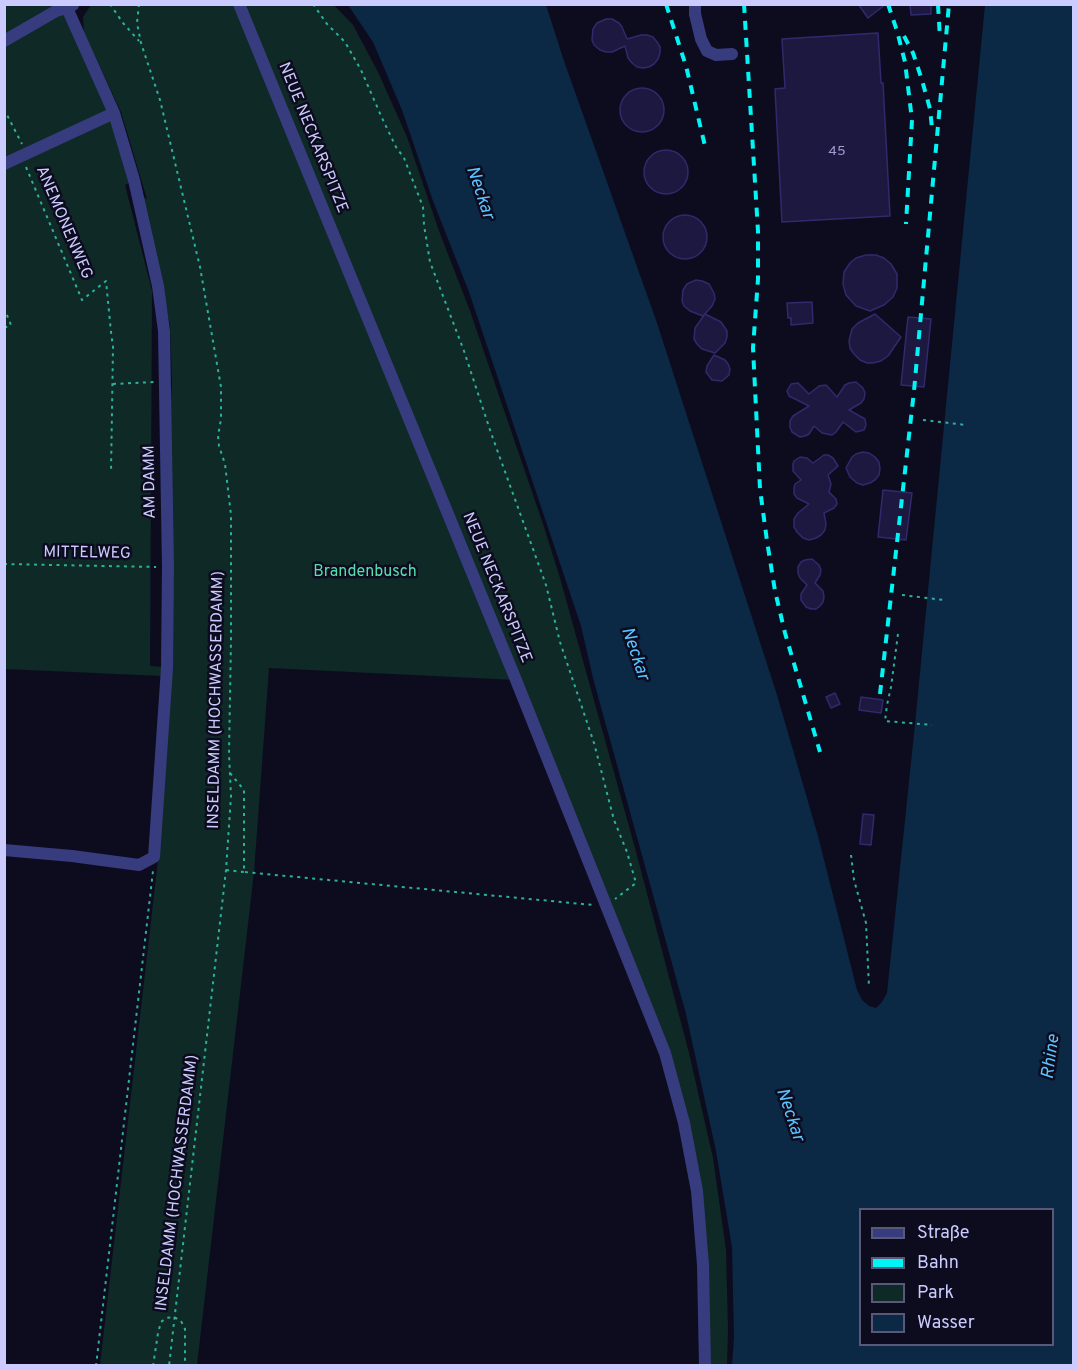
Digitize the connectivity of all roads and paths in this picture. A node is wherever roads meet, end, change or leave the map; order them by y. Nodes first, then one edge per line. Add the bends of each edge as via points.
1 (110, 4) edge
2 (139, 4) edge
3 (239, 4) edge
4 (313, 4) edge
5 (695, 4) edge
6 (63, 7) edge
7 (4, 40) edge
8 (141, 43) junction
9 (732, 54) dead end
10 (4, 109) edge
11 (114, 112) junction
12 (24, 155) junction
13 (4, 164) edge
14 (4, 308) edge
15 (4, 328) edge
16 (166, 381) junction
17 (113, 384) junction
18 (923, 420) dead end
19 (966, 425) dead end
20 (111, 473) dead end
21 (4, 564) edge
22 (168, 567) junction
23 (902, 595) dead end
24 (944, 600) dead end
25 (898, 634) dead end
26 (932, 726) dead end
27 (230, 773) junction
28 (4, 850) edge
29 (851, 855) dead end
30 (154, 857) junction
31 (226, 870) junction
32 (244, 872) junction
33 (606, 906) junction
34 (869, 987) dead end
35 (174, 1317) junction
36 (96, 1365) edge
37 (153, 1365) edge
38 (169, 1365) edge
39 (185, 1365) edge
40 (705, 1365) edge

1 - 8 path
2 - 8 path
3 - 33 street, NEUE NECKARSPITZE
4 - 33 path via 345,42 404,158 423,207 430,262 546,585 560,642 636,883
5 - 9 street via 707,51
6 - 7 street
6 - 11 street, AM DAMM
8 - 27 path, INSELDAMM (HOCHWASSERDAMM) via 160,100 200,267 221,387 218,436 231,515
10 - 12 path, ANEMONENWEG
11 - 12 street
11 - 16 street, AM DAMM via 158,286
12 - 13 street
12 - 17 path, ANEMONENWEG via 82,300 106,281
14 - 15 path via 11,324
16 - 17 path
16 - 22 street, AM DAMM
17 - 20 path
18 - 19 path
21 - 22 path, MITTELWEG
22 - 30 street, AM DAMM via 167,668
23 - 24 path
25 - 26 path via 885,721
27 - 31 path, INSELDAMM (HOCHWASSERDAMM)
27 - 32 path via 244,790
28 - 30 street via 139,865
29 - 34 path via 866,923
30 - 36 path
31 - 32 path
31 - 35 path, INSELDAMM (HOCHWASSERDAMM)
32 - 33 path
33 - 40 street, NEUE NECKARSPITZE via 665,1053 684,1123 698,1191
35 - 37 path via 161,1322
35 - 38 path, INSELDAMM (HOCHWASSERDAMM)
35 - 39 path via 185,1329

